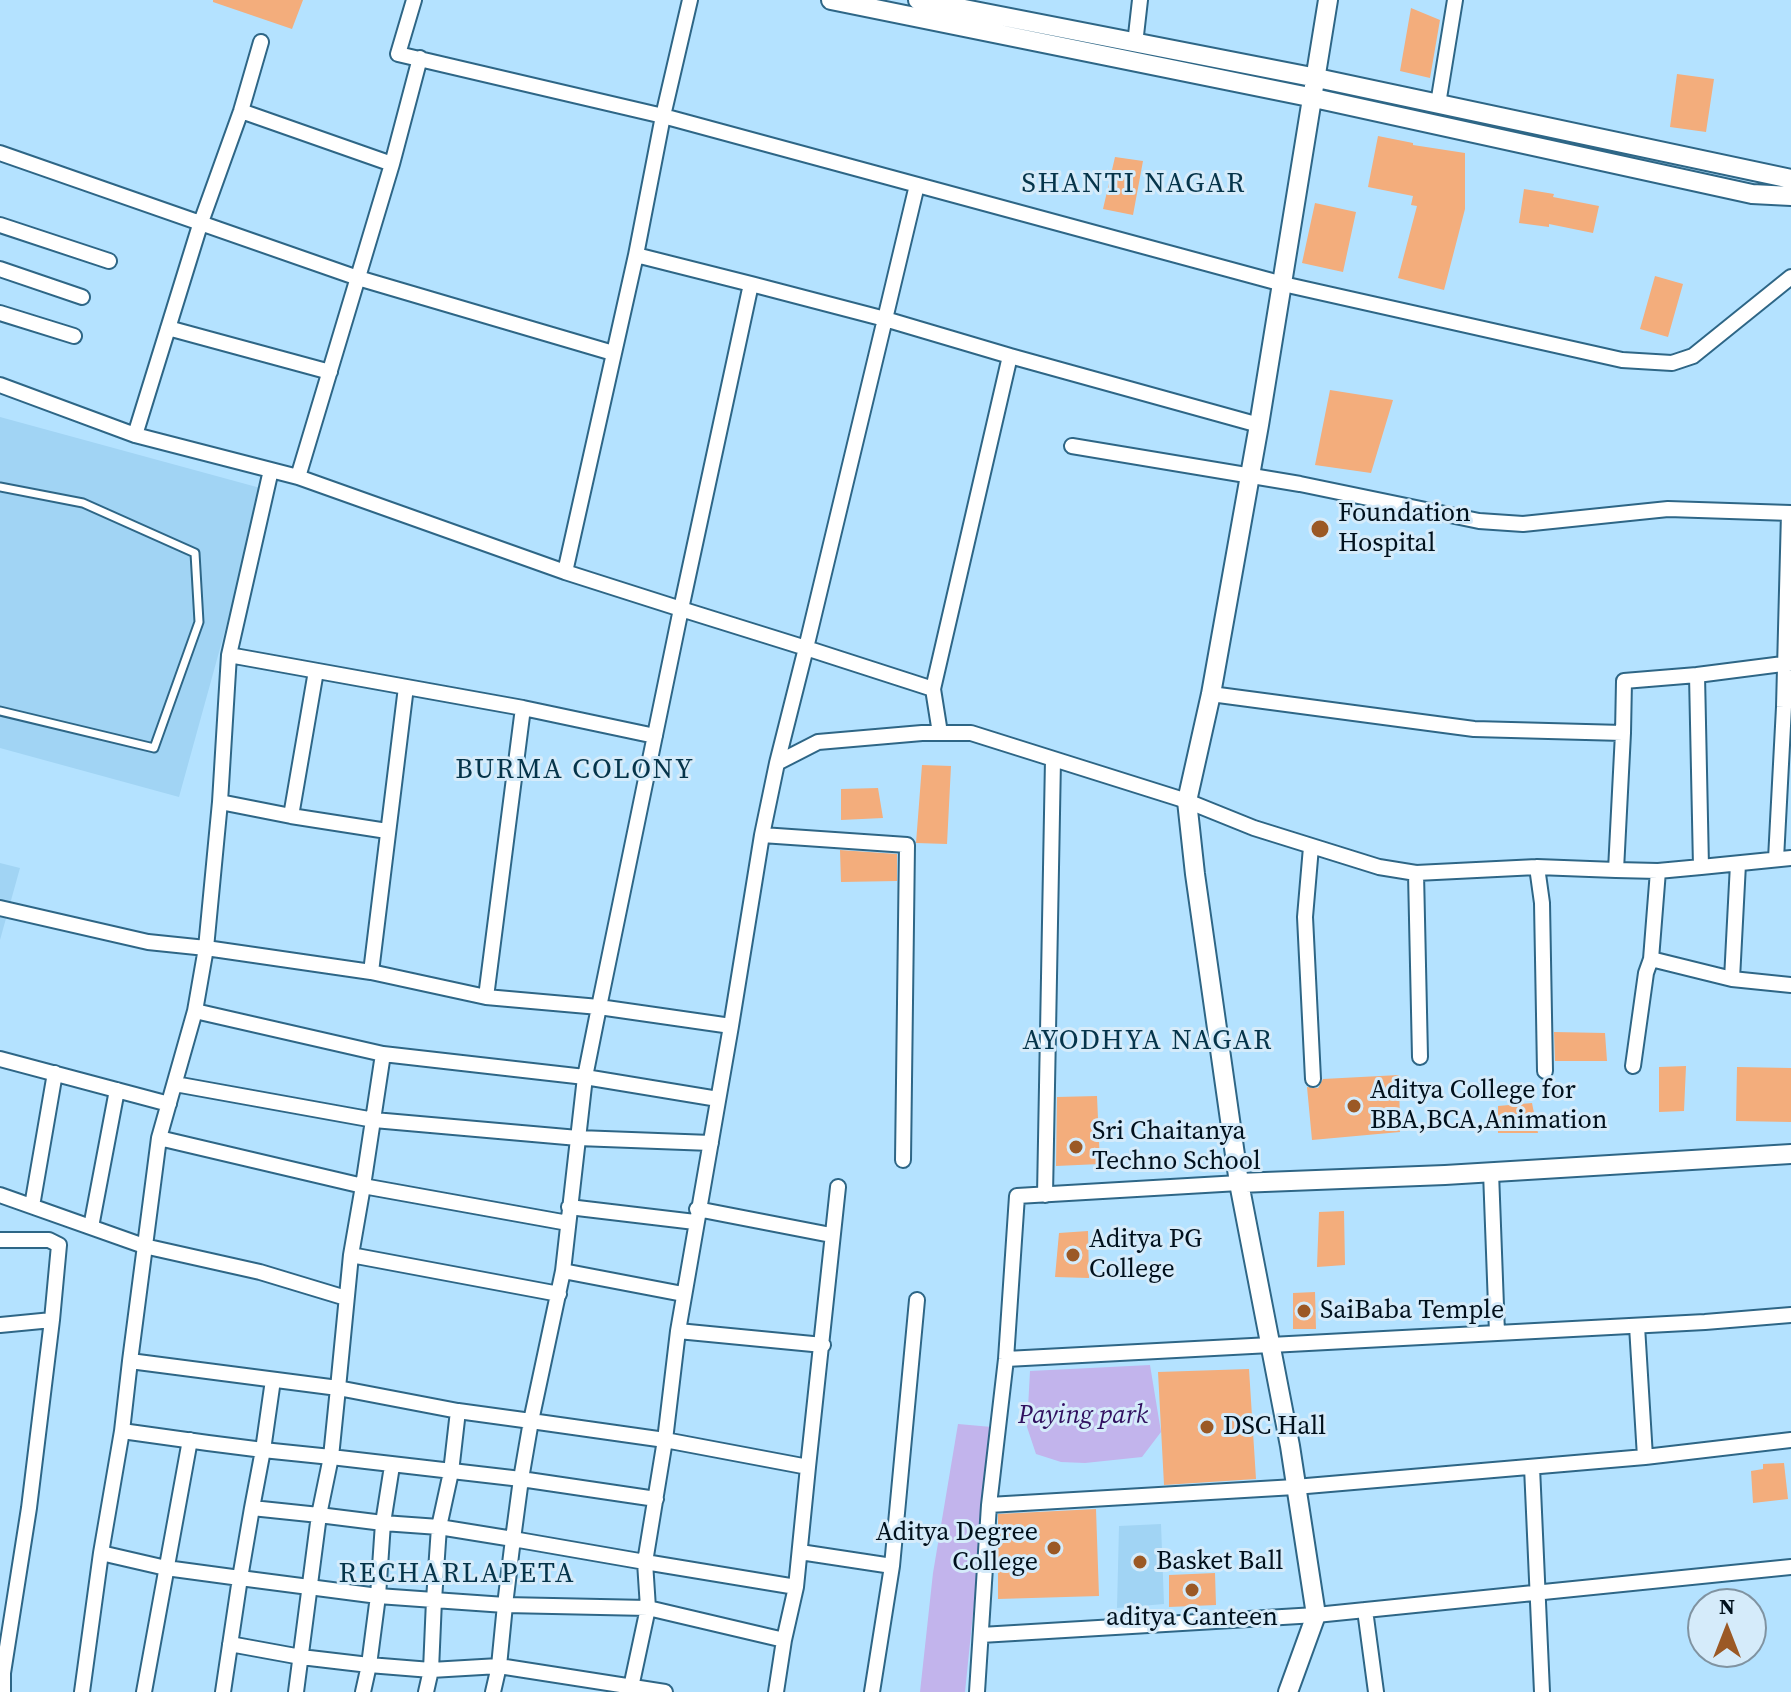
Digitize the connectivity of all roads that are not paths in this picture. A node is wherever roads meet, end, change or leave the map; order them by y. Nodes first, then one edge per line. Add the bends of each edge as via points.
1 (414, 0) edge
2 (690, 0) edge
3 (831, 0) edge
4 (918, 0) edge
5 (1140, 0) edge
6 (1328, 0) edge
7 (1455, 0) edge
8 (938, 2) edge
9 (261, 42) dead end
10 (1135, 44) junction
11 (420, 58) junction
12 (1317, 78) junction
13 (1314, 98) junction
14 (1438, 104) junction
15 (241, 111) junction
16 (663, 116) junction
17 (0, 153) edge
18 (392, 164) junction
19 (1791, 179) edge
20 (917, 185) junction
21 (1791, 196) edge
22 (0, 225) edge
23 (200, 225) junction
24 (636, 255) junction
25 (109, 261) dead end
26 (0, 269) edge
27 (1791, 277) edge
28 (358, 278) junction
29 (751, 284) junction
30 (1283, 284) junction
31 (82, 297) dead end
32 (0, 313) edge
33 (885, 319) junction
34 (168, 328) junction
35 (74, 336) dead end
36 (613, 353) junction
37 (1010, 356) junction
38 (330, 372) junction
39 (0, 385) edge
40 (1259, 425) junction
41 (135, 435) junction
42 (1072, 446) dead end
43 (271, 470) junction
44 (1250, 475) junction
45 (298, 477) junction
46 (0, 487) edge
47 (1790, 513) edge
48 (565, 572) junction
49 (681, 609) junction
50 (806, 648) junction
51 (229, 655) junction
52 (1788, 663) edge
53 (316, 671) junction
54 (1697, 675) junction
55 (406, 687) junction
56 (933, 689) junction
57 (1211, 694) junction
58 (1788, 707) edge
59 (523, 708) junction
60 (0, 711) edge
61 (940, 733) junction
62 (1623, 733) junction
63 (655, 736) junction
64 (1053, 759) junction
65 (777, 763) junction
66 (1187, 801) junction
67 (220, 802) junction
68 (291, 816) junction
69 (387, 831) junction
70 (762, 835) junction
71 (1311, 847) junction
72 (1784, 859) edge
73 (1738, 864) junction
74 (1537, 867) junction
75 (1701, 867) junction
76 (1616, 870) junction
77 (1658, 871) junction
78 (1416, 873) junction
79 (0, 908) edge
80 (206, 948) junction
81 (1651, 959) junction
82 (371, 972) junction
83 (1732, 979) junction
84 (1791, 985) edge
85 (486, 997) junction
86 (599, 1007) junction
87 (195, 1011) junction
88 (731, 1026) junction
89 (383, 1054) junction
90 (1420, 1057) dead end
91 (0, 1059) edge
92 (1633, 1066) dead end
93 (1545, 1071) dead end
94 (55, 1073) junction
95 (585, 1077) junction
96 (1313, 1079) dead end
97 (175, 1084) junction
98 (117, 1090) junction
99 (718, 1099) junction
100 (169, 1104) junction
101 (374, 1120) junction
102 (159, 1138) junction
103 (578, 1138) junction
104 (711, 1143) junction
105 (1791, 1154) edge
106 (903, 1160) dead end
107 (1491, 1172) junction
108 (1239, 1183) junction
109 (363, 1186) junction
110 (838, 1187) dead end
111 (0, 1195) edge
112 (1045, 1195) junction
113 (32, 1206) junction
114 (569, 1207) junction
115 (696, 1216) junction
116 (568, 1223) junction
117 (91, 1227) junction
118 (831, 1235) junction
119 (0, 1240) edge
120 (144, 1246) junction
121 (351, 1255) junction
122 (563, 1271) junction
123 (559, 1294) junction
124 (683, 1294) junction
125 (346, 1298) junction
126 (917, 1300) dead end
127 (1791, 1315) edge
128 (52, 1320) junction
129 (0, 1325) edge
130 (1637, 1326) junction
131 (678, 1331) junction
132 (1497, 1333) junction
133 (823, 1345) junction
134 (1269, 1346) junction
135 (1006, 1359) junction
136 (130, 1361) junction
137 (273, 1380) junction
138 (338, 1388) junction
139 (458, 1411) junction
140 (531, 1421) junction
141 (122, 1431) junction
142 (190, 1440) junction
143 (665, 1440) junction
144 (1791, 1440) edge
145 (263, 1450) junction
146 (331, 1457) junction
147 (1645, 1457) junction
148 (392, 1466) junction
149 (808, 1467) junction
150 (1532, 1467) junction
151 (451, 1472) junction
152 (521, 1479) junction
153 (1295, 1487) junction
154 (656, 1499) junction
155 (989, 1505) junction
156 (252, 1508) junction
157 (319, 1515) junction
158 (383, 1523) junction
159 (439, 1527) junction
160 (513, 1539) junction
161 (800, 1552) junction
162 (101, 1553) junction
163 (645, 1562) junction
164 (892, 1566) junction
165 (1791, 1567) edge
166 (166, 1568) junction
167 (240, 1578) junction
168 (796, 1587) junction
169 (311, 1588) junction
170 (1539, 1594) junction
171 (378, 1596) junction
172 (434, 1600) junction
173 (505, 1605) junction
174 (648, 1608) junction
175 (1365, 1610) junction
176 (1316, 1615) junction
177 (981, 1635) junction
178 (784, 1640) junction
179 (230, 1644) junction
180 (301, 1657) junction
181 (369, 1665) junction
182 (499, 1666) junction
183 (431, 1670) junction
184 (630, 1689) edge
185 (3, 1692) edge
186 (82, 1692) edge
187 (144, 1692) edge
188 (223, 1692) edge
189 (296, 1692) edge
190 (363, 1692) edge
191 (426, 1692) edge
192 (493, 1692) edge
193 (665, 1692) edge
194 (776, 1692) edge
195 (872, 1692) edge
196 (977, 1692) edge
197 (1288, 1692) edge
198 (1376, 1692) edge
199 (1542, 1692) edge

1 - 11 street via 398,54
2 - 16 street
3 - 13 street
4 - 8 street
5 - 10 street
6 - 12 street
7 - 14 street
8 - 10 street
9 - 15 street
10 - 12 street
11 - 16 street
11 - 18 street
12 - 13 street
12 - 14 street
13 - 21 street via 1752,194
13 - 30 street
14 - 19 street
15 - 18 street
15 - 23 street
16 - 20 street
16 - 24 street
17 - 23 street
18 - 28 street
20 - 30 street
20 - 33 street
22 - 25 street
23 - 28 street
23 - 34 street
24 - 29 street
24 - 36 street
26 - 31 street
27 - 30 street via 1693,356 1648,364
28 - 36 street
28 - 38 street
29 - 33 street
29 - 49 street
30 - 40 street
32 - 35 street
33 - 37 street
33 - 50 street
34 - 38 street
34 - 41 street
36 - 48 street
37 - 40 street
37 - 56 street
38 - 45 street
39 - 41 street
40 - 44 street
41 - 43 street
42 - 44 street
43 - 45 street
43 - 51 street
44 - 47 street via 1479,521 1523,524 1668,509
44 - 57 street
45 - 48 street
46 - 60 lane via 83,503 195,553 199,622 154,748
47 - 52 street
48 - 49 street
49 - 50 street
49 - 63 street
50 - 56 street
50 - 65 street
51 - 53 street
51 - 67 street
52 - 54 street
52 - 58 street
53 - 55 street
53 - 68 street
54 - 62 street via 1624,681
54 - 75 street
55 - 59 street
55 - 69 street
56 - 61 street
57 - 62 street via 1474,729
57 - 66 street
58 - 72 street
59 - 63 street
59 - 85 street
61 - 64 street via 971,733
61 - 65 street via 818,742
62 - 76 street
63 - 86 street
64 - 66 street
64 - 112 street
65 - 70 street
66 - 71 street
66 - 108 street
67 - 68 street
67 - 80 street
68 - 69 street
69 - 82 street
70 - 88 street
70 - 106 street via 907,845
71 - 78 street
71 - 96 street via 1305,917
72 - 73 street
73 - 75 street
73 - 83 street
74 - 76 street
74 - 78 street
74 - 93 street
75 - 77 street
76 - 77 street
77 - 81 street
78 - 90 street
79 - 80 street via 148,942
80 - 82 street
80 - 87 street
81 - 83 street
81 - 92 street
82 - 85 street
83 - 84 street
85 - 86 street
86 - 88 street
86 - 95 street
87 - 89 street
87 - 97 street
88 - 99 street
89 - 95 street
89 - 101 street
91 - 94 street
94 - 98 street
94 - 113 street
95 - 99 street
95 - 103 street
97 - 100 street
97 - 101 street
98 - 100 street
98 - 117 street
99 - 104 street
100 - 102 street
101 - 103 street
101 - 109 street
102 - 109 street
102 - 120 street
103 - 104 street
103 - 114 street
104 - 115 street
105 - 107 street
107 - 108 street
107 - 132 street
108 - 112 street
108 - 134 street
109 - 116 street
109 - 121 street
110 - 118 street
111 - 113 street
112 - 135 street via 1017,1196
113 - 117 street
114 - 115 street
114 - 116 street
115 - 118 street
115 - 124 street
116 - 122 street
117 - 120 street
118 - 133 street
119 - 128 street via 49,1240 59,1245
120 - 125 street
120 - 136 street
121 - 123 street
121 - 125 street
122 - 123 street
122 - 124 street
123 - 140 street
124 - 131 street
125 - 138 street
126 - 164 street
127 - 130 street
128 - 129 street
128 - 185 street
130 - 132 street
130 - 147 street
131 - 133 street
131 - 143 street
132 - 134 street
133 - 149 street
134 - 135 street
134 - 153 street
135 - 155 street
136 - 137 street
136 - 141 street
137 - 138 street
137 - 145 street
138 - 139 street
138 - 146 street
139 - 140 street
139 - 151 street
140 - 143 street
140 - 152 street
141 - 142 street
141 - 162 street
142 - 145 street
142 - 166 street
143 - 149 street
143 - 154 street
144 - 147 street
145 - 146 street
145 - 156 street
146 - 148 street
146 - 157 street
147 - 150 street
148 - 151 street
148 - 158 street
149 - 161 street
150 - 153 street
150 - 170 street
151 - 152 street
151 - 159 street
152 - 154 street
152 - 160 street
153 - 155 street
153 - 176 street
154 - 163 street
155 - 177 street
156 - 157 street
156 - 167 street
157 - 158 street
157 - 169 street
158 - 159 street
158 - 171 street
159 - 160 street
159 - 172 street
160 - 163 street
160 - 173 street
161 - 164 street
161 - 168 street
162 - 166 street
162 - 186 street
163 - 168 street
163 - 174 street
164 - 195 street
165 - 170 street
166 - 167 street
166 - 187 street
167 - 169 street
167 - 179 street
168 - 178 street
169 - 171 street
169 - 180 street
170 - 175 street
170 - 199 street
171 - 172 street
171 - 181 street
172 - 173 street
172 - 183 street
173 - 174 street
173 - 182 street
174 - 178 street
174 - 184 street
175 - 176 street
175 - 198 street
176 - 177 street
176 - 197 street
177 - 196 street
178 - 194 street
179 - 180 street
179 - 188 street
180 - 181 street
180 - 189 street
181 - 183 street
181 - 190 street
182 - 183 street
182 - 184 street
182 - 192 street
183 - 191 street
184 - 193 street

